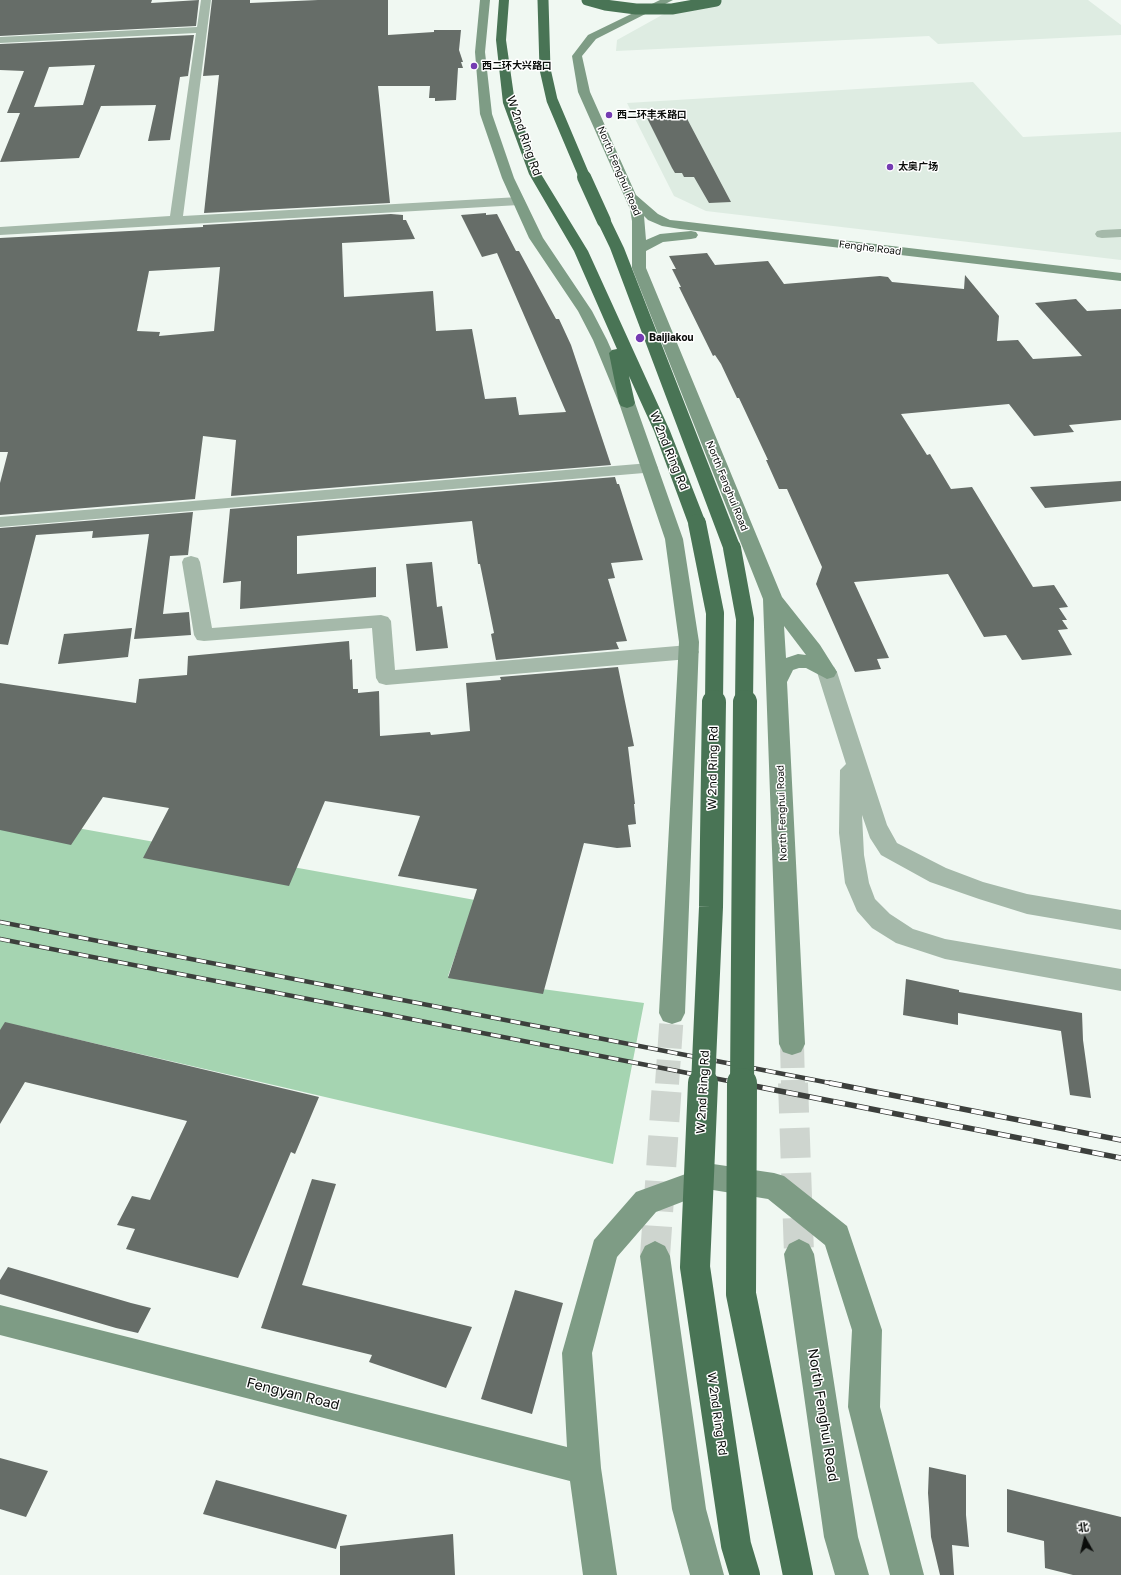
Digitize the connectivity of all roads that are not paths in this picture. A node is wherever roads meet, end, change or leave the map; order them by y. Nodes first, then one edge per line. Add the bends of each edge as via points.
1 (206, 0) edge
2 (485, 0) edge
3 (496, 0) edge
4 (504, 0) edge
5 (543, 0) edge
6 (587, 0) edge
7 (668, 0) edge
8 (718, 0) edge
9 (202, 30) junction
10 (0, 40) edge
11 (501, 40) junction
12 (630, 195) junction
13 (519, 201) junction
14 (176, 220) junction
15 (0, 231) edge
16 (1121, 233) edge
17 (1102, 234) dead end
18 (617, 248) junction
19 (639, 249) junction
20 (639, 268) junction
21 (1121, 277) edge
22 (1121, 285) edge
23 (611, 318) junction
24 (626, 403) junction
25 (650, 468) junction
26 (0, 522) edge
27 (191, 562) dead end
28 (773, 598) junction
29 (689, 652) junction
30 (827, 672) junction
31 (777, 681) junction
32 (851, 751) junction
33 (1121, 920) edge
34 (1121, 980) edge
35 (672, 1014) tunnel mouth
36 (792, 1044) tunnel mouth
37 (799, 1254) tunnel mouth
38 (655, 1256) tunnel mouth
39 (0, 1320) edge
40 (585, 1468) junction
41 (600, 1575) edge
42 (707, 1575) edge
43 (745, 1575) edge
44 (798, 1575) edge
45 (852, 1575) edge
46 (907, 1575) edge

1 - 9 street
2 - 13 main road via 480,52 486,114 508,178
3 - 11 highway via 499,6
4 - 11 highway, W 2nd Ring Rd
5 - 18 highway, W 2nd Ring Rd, bridge via 545,69 552,100 566,137
6 - 8 highway, bridge via 636,9 672,9
7 - 12 main road, North Fenghui Road via 592,37 577,56 584,92
9 - 10 street
9 - 14 street
11 - 23 highway, W 2nd Ring Rd via 509,103 535,174 581,251
12 - 19 main road, North Fenghui Road via 639,221
12 - 21 main road, Fenghe Road via 653,217 667,223
13 - 14 street
13 - 24 main road via 536,238 585,311
14 - 15 street
16 - 17 street
18 - 20 highway
18 - 44 highway, W 2nd Ring Rd, bridge via 732,548 745,619 741,1294
19 - 20 main road, North Fenghui Road
19 - 22 main road, Fenghe Road via 660,238 694,236
20 - 28 main road, North Fenghui Road
23 - 24 highway
23 - 43 highway, W 2nd Ring Rd, bridge via 662,431 697,523 715,613 711,907 695,1267 736,1545
24 - 25 main road
25 - 26 street
25 - 29 main road via 674,539 681,575
27 - 29 street via 204,635 381,621 386,678
28 - 30 main road
28 - 31 main road, North Fenghui Road
29 - 35 main road
30 - 31 main road via 810,662 798,661 786,665
30 - 32 street
31 - 36 main road, North Fenghui Road
32 - 33 street via 881,838 889,849 938,875 979,890 1027,904
32 - 34 street via 852,855 857,883 865,904 880,921 905,936 945,949
37 - 45 main road, North Fenghui Road via 842,1537
38 - 42 main road via 688,1509
39 - 40 main road, Fengyan Road
40 - 41 main road
40 - 46 main road via 577,1353 604,1250 646,1202 713,1177 774,1186 836,1236 867,1330 864,1407

